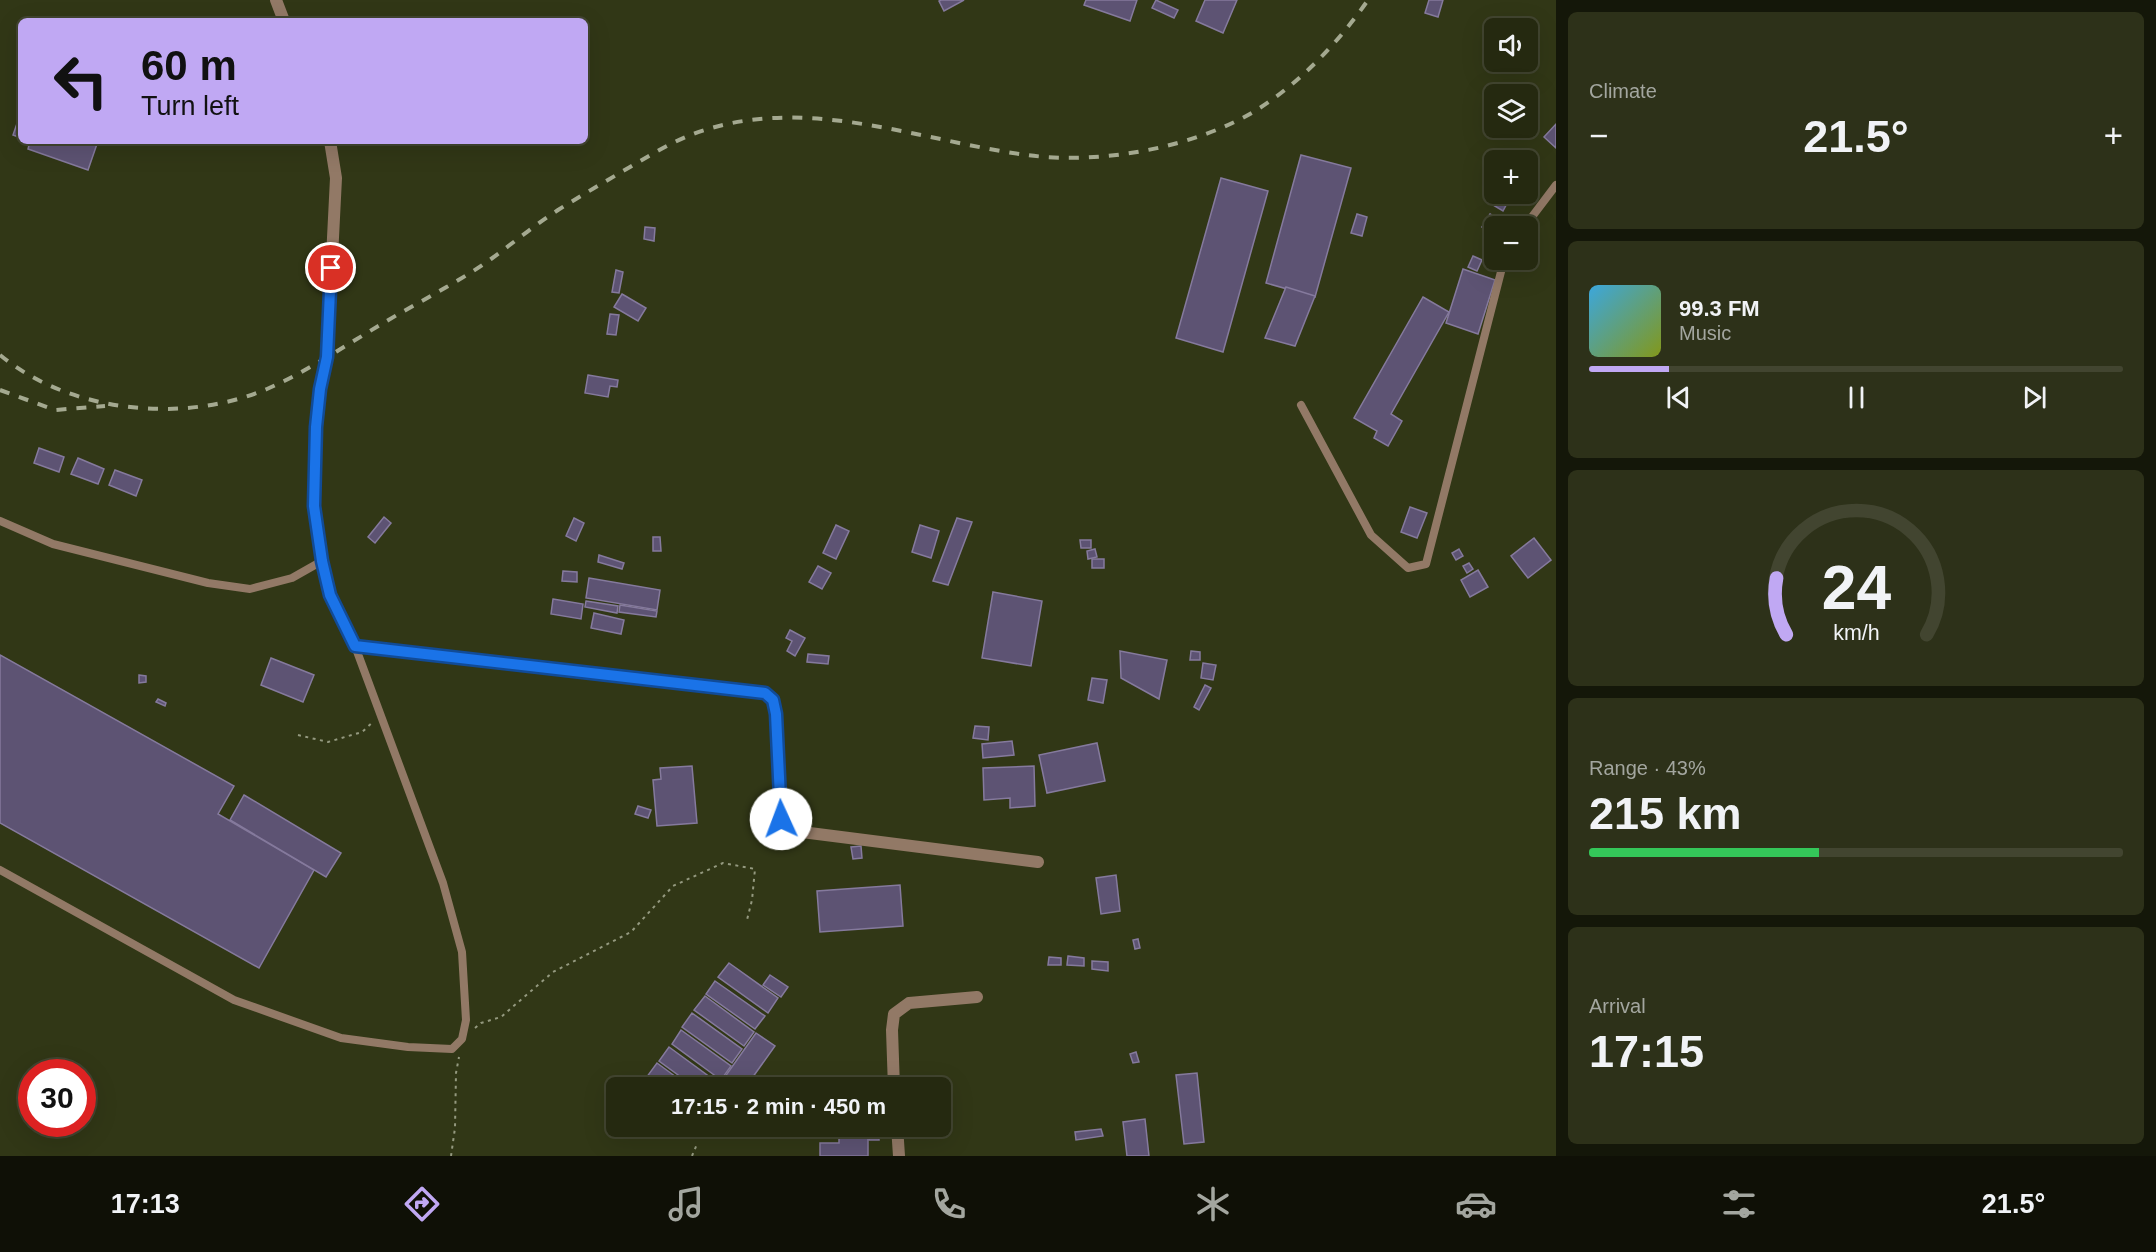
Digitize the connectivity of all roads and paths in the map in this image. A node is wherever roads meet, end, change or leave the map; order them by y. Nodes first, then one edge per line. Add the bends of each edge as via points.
1 (276, 0) edge
2 (283, 18) edge
3 (330, 144) edge
4 (1556, 185) edge
5 (1533, 216) edge
6 (1501, 270) edge
7 (1301, 405) dead end
8 (0, 521) edge
9 (322, 561) junction
10 (355, 646) junction
11 (380, 716) junction
12 (298, 735) dead end
13 (1038, 862) dead end
14 (0, 870) edge
15 (747, 920) dead end
16 (977, 997) dead end
17 (462, 1039) junction
18 (894, 1077) edge
19 (898, 1137) edge
20 (697, 1144) dead end
21 (451, 1156) edge
22 (692, 1156) edge
23 (899, 1156) edge

1 - 2 street
3 - 9 street via 336,178 327,357 316,427 314,506
4 - 5 lane
6 - 7 lane via 1425,564 1408,568 1371,535
8 - 9 lane via 53,544 208,583 249,589 292,578
9 - 10 street via 330,595
10 - 11 lane
10 - 13 street via 765,693 773,700 776,714 781,819 785,826 794,831
11 - 12 path via 362,732 328,742
11 - 17 lane via 442,883 462,952 466,1020
14 - 17 lane via 234,1000 341,1038 452,1049
15 - 17 path via 755,869 723,863 674,886 631,932 553,972 501,1017 481,1023
16 - 18 street via 909,1003 894,1014
17 - 21 path
19 - 23 street
20 - 22 path

